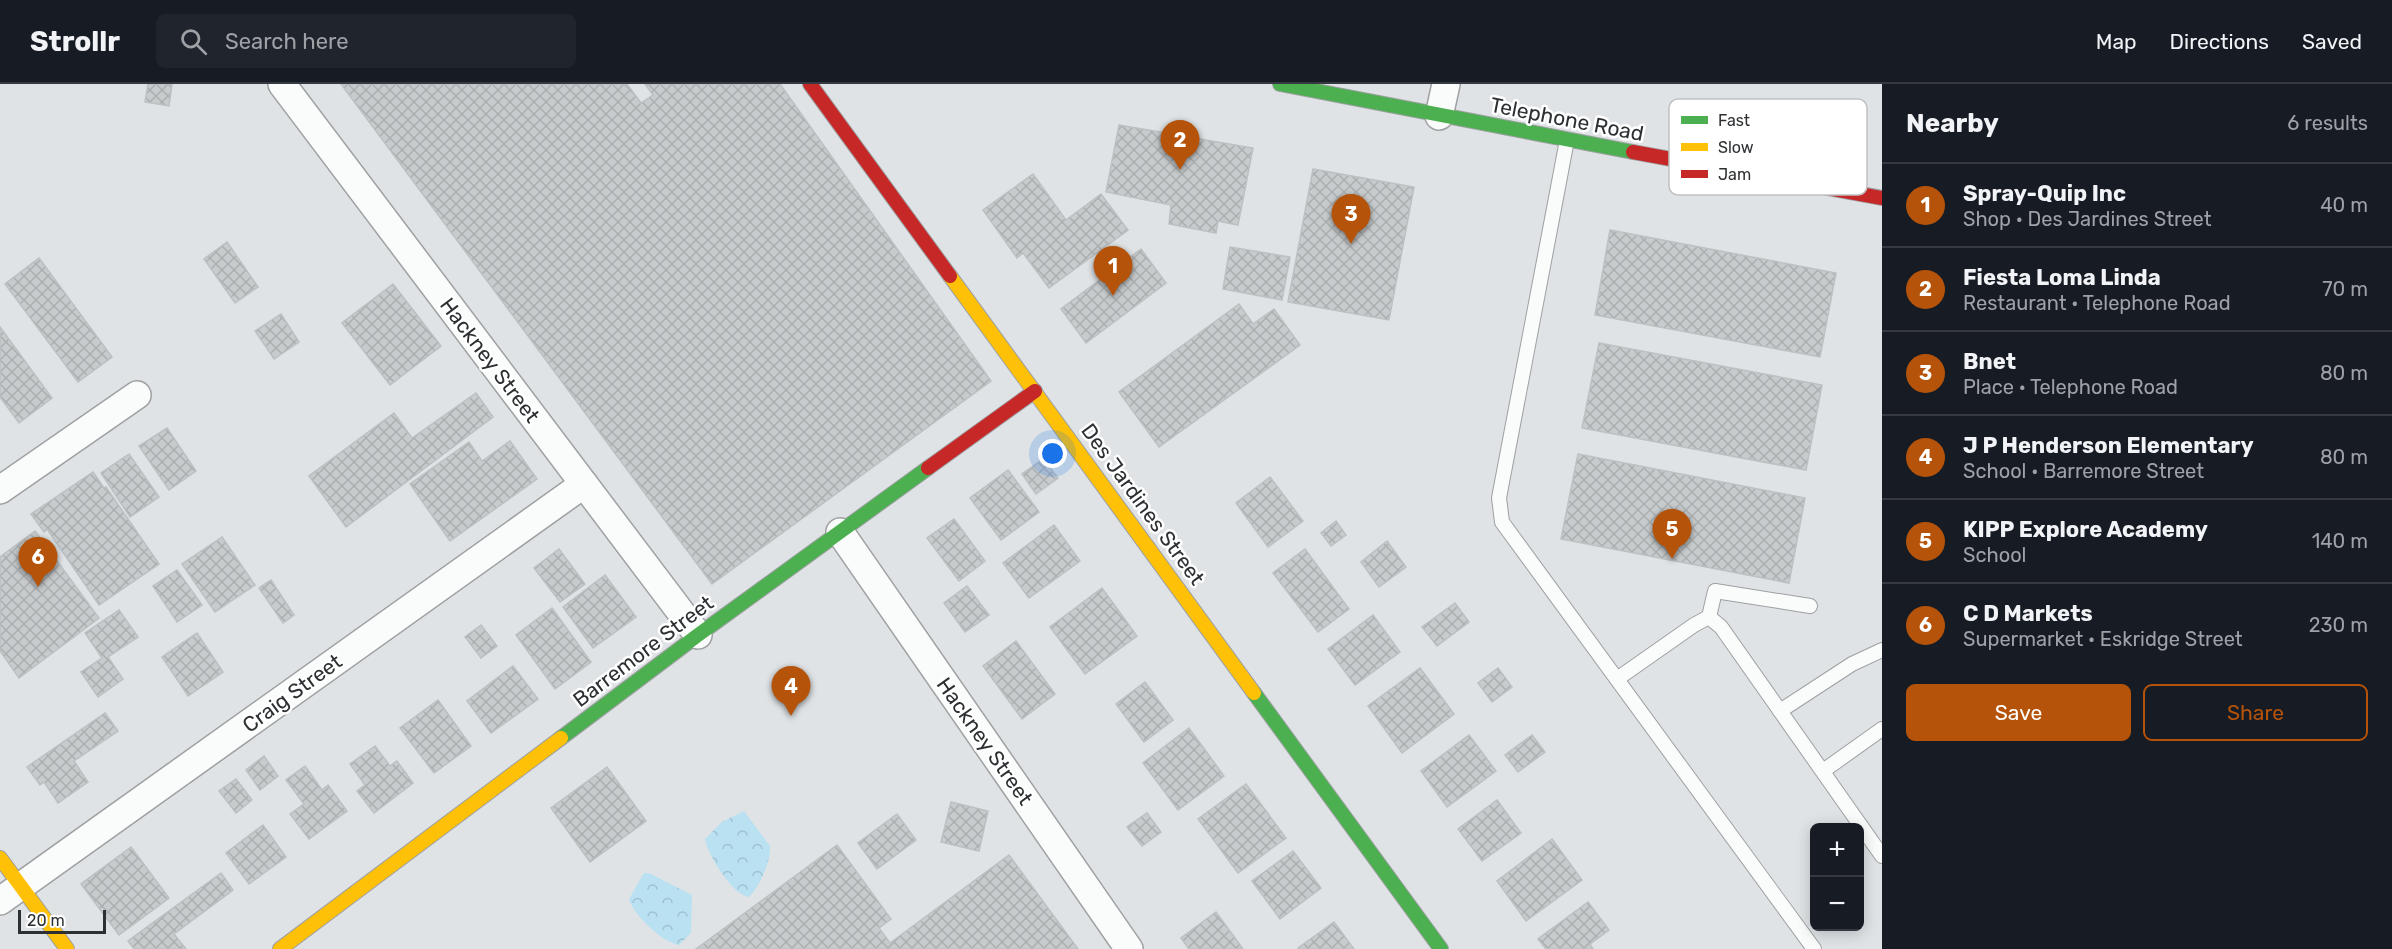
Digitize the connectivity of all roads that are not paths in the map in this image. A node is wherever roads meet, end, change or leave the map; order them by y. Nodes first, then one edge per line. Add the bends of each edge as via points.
1 (282, 84) edge
2 (810, 84) edge
3 (1280, 84) edge
4 (1446, 84) edge
5 (1439, 116) junction
6 (1566, 140) junction
7 (1669, 159) edge
8 (1866, 195) edge
9 (1882, 198) edge
10 (1035, 391) junction
11 (137, 395) dead end
12 (584, 484) junction
13 (0, 490) edge
14 (840, 532) junction
15 (1810, 606) dead end
16 (1709, 617) junction
17 (698, 635) junction
18 (1882, 650) edge
19 (1617, 679) junction
20 (1780, 711) junction
21 (1882, 729) edge
22 (1823, 771) junction
23 (1882, 856) edge
24 (0, 858) edge
25 (10, 894) edge
26 (67, 949) edge
27 (280, 949) edge
28 (1129, 949) edge
29 (1441, 949) edge
30 (1814, 949) edge

1 - 12 street, Hackney Street
2 - 10 street, Des Jardines Street
3 - 5 street, Telephone Road
4 - 5 street
5 - 6 street, Telephone Road
6 - 7 street, Telephone Road
6 - 19 lane via 1499,498 1502,522
8 - 9 street, Telephone Road
10 - 14 street, Barremore Street
10 - 29 street, Des Jardines Street
11 - 13 street
12 - 17 street, Hackney Street
12 - 25 street, Craig Street
14 - 17 street, Barremore Street
14 - 28 street, Hackney Street
15 - 16 lane via 1715,591
16 - 19 lane
16 - 20 lane via 1721,627
17 - 27 street, Barremore Street
18 - 20 lane via 1852,664
19 - 30 lane
20 - 22 lane
21 - 22 lane
22 - 23 lane
24 - 25 street
25 - 26 street

